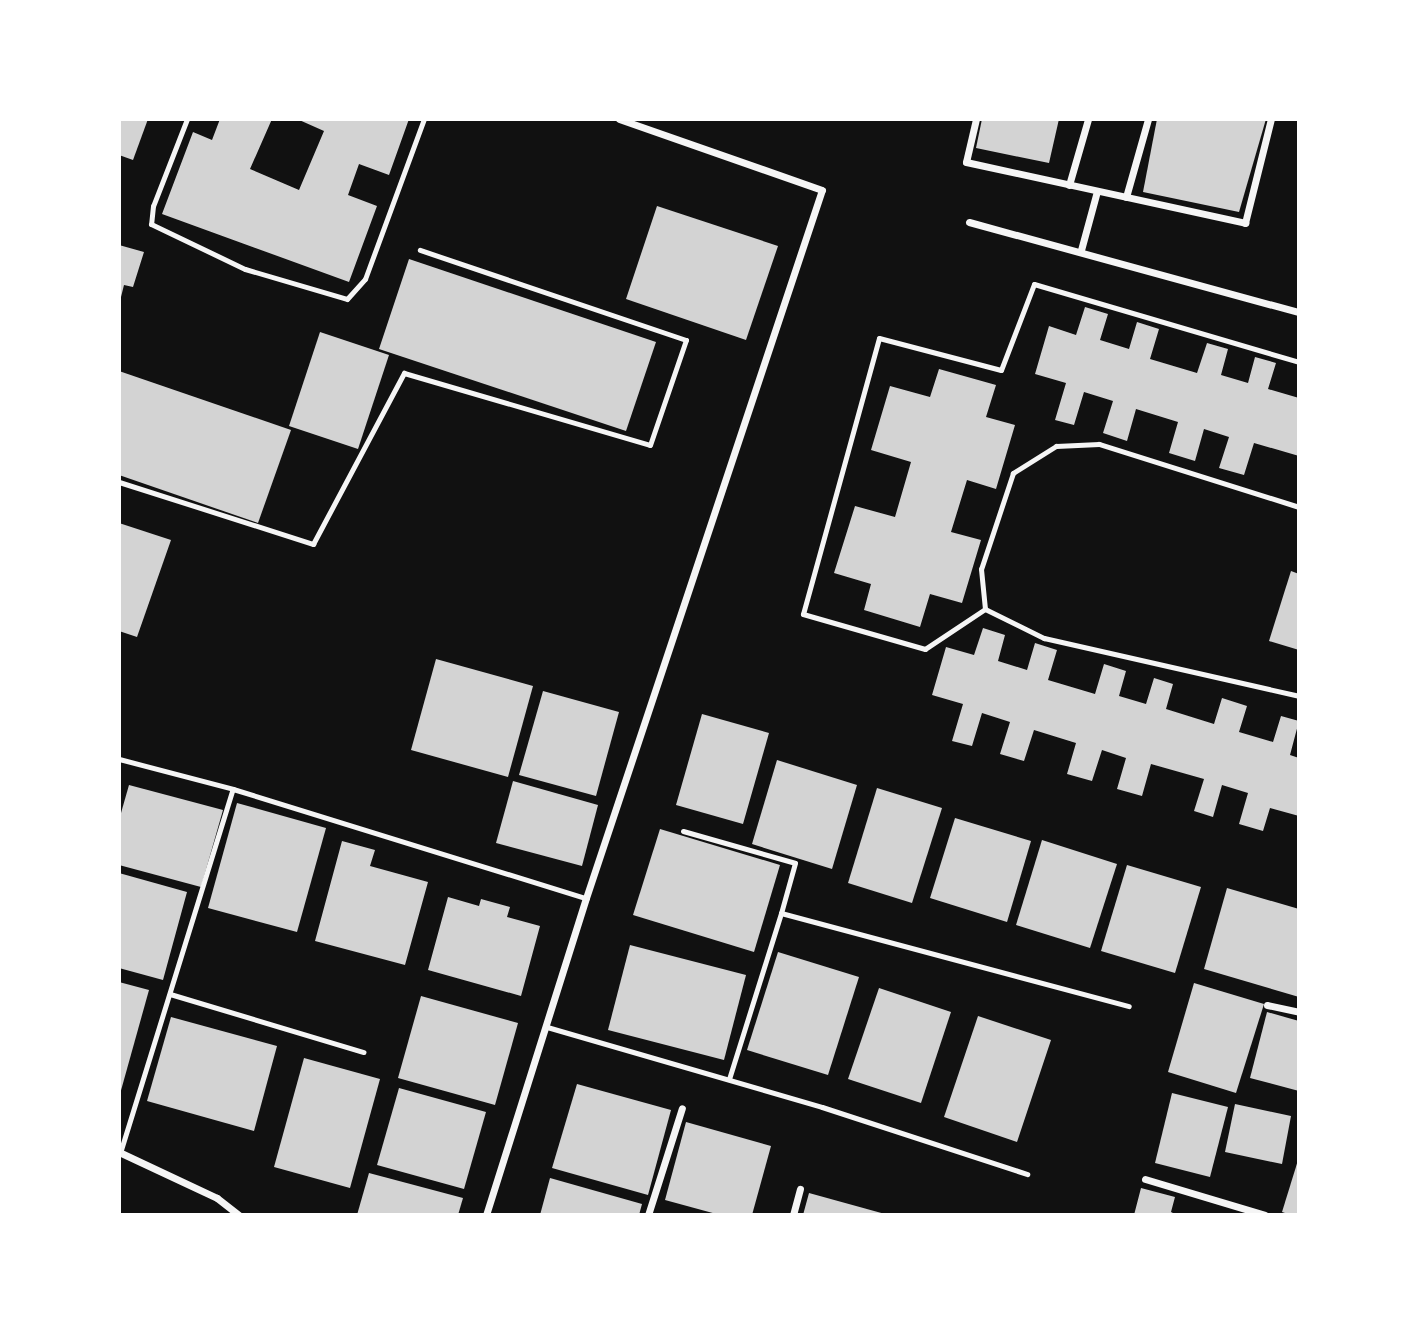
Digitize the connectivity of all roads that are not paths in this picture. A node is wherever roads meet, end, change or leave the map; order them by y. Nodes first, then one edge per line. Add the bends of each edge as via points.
1 (187, 119) edge
2 (424, 119) edge
3 (619, 119) edge
4 (976, 119) edge
5 (1088, 119) edge
6 (1148, 119) edge
7 (1271, 119) edge
8 (1069, 185) junction
9 (1097, 191) junction
10 (1126, 197) junction
11 (969, 222) dead end
12 (420, 250) dead end
13 (1082, 250) junction
14 (1299, 312) edge
15 (1299, 362) edge
16 (119, 482) edge
17 (1299, 508) edge
18 (985, 609) junction
19 (1299, 696) edge
20 (119, 759) edge
21 (233, 789) junction
22 (683, 831) dead end
23 (586, 898) junction
24 (781, 913) junction
25 (170, 994) junction
26 (1267, 1005) dead end
27 (1129, 1006) dead end
28 (1299, 1012) edge
29 (547, 1027) junction
30 (363, 1052) dead end
31 (729, 1079) junction
32 (682, 1108) dead end
33 (120, 1152) edge
34 (1027, 1174) dead end
35 (1145, 1179) dead end
36 (800, 1189) dead end
37 (239, 1215) edge
38 (486, 1215) edge
39 (648, 1215) edge
40 (793, 1215) edge
41 (1265, 1215) edge

1 - 2 lane via 153,206 151,224 245,269 347,299 365,279
3 - 23 street via 822,190
4 - 8 street via 965,162
5 - 8 street
6 - 10 street
7 - 10 street via 1245,223
8 - 9 street
9 - 10 street
9 - 13 street
11 - 13 street
12 - 16 lane via 686,340 650,445 404,373 313,544
13 - 14 street
15 - 18 lane via 1034,284 1001,370 879,338 803,614 925,649
17 - 18 lane via 1099,444 1056,446 1013,473 981,569
18 - 19 lane via 1044,638
20 - 21 lane
21 - 23 lane
21 - 25 lane
22 - 24 lane via 794,863
23 - 29 street
24 - 27 lane
24 - 31 lane
25 - 30 lane
25 - 33 lane
26 - 28 street
29 - 31 lane
29 - 38 street
31 - 34 lane
32 - 39 street
33 - 37 street via 218,1198
35 - 41 street
36 - 40 street

